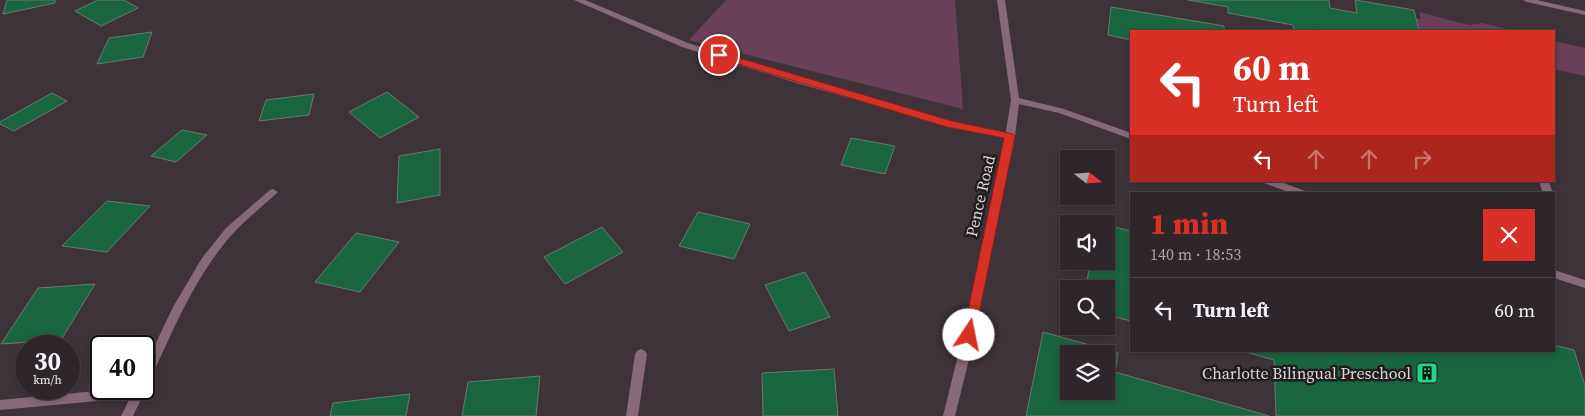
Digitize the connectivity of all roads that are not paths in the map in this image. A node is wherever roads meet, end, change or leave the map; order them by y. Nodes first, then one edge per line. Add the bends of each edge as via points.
1 (578, 0) edge
2 (1001, 0) edge
3 (1527, 0) edge
4 (1585, 12) edge
5 (1015, 100) junction
6 (1010, 136) junction
7 (1130, 136) edge
8 (1270, 182) edge
9 (273, 192) dead end
10 (1299, 192) edge
11 (1555, 274) edge
12 (1585, 284) edge
13 (641, 354) dead end
14 (155, 357) edge
15 (90, 394) edge
16 (135, 400) edge
17 (0, 405) edge
18 (127, 416) edge
19 (632, 416) edge
20 (949, 416) edge

1 - 6 street via 685,45 951,124
2 - 5 street, Pence Road
3 - 4 street
5 - 6 street, Pence Road
5 - 7 street via 1061,111
6 - 20 street, Pence Road
8 - 10 street
9 - 14 street via 218,244 178,309
11 - 12 street
13 - 19 street
15 - 17 street
16 - 18 street

